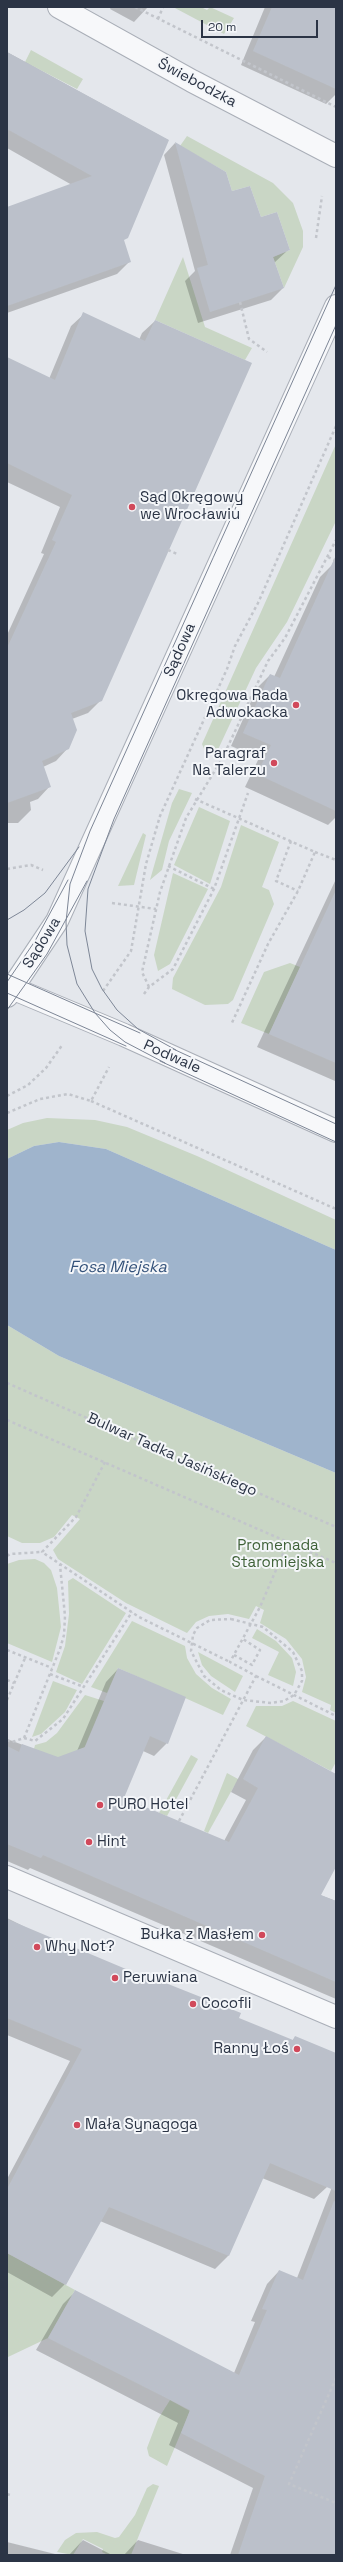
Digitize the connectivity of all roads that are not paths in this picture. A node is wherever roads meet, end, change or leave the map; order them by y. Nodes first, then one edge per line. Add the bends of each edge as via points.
1 (59, 7) edge
2 (336, 156) edge
3 (336, 306) edge
4 (9, 990) edge
5 (336, 1131) edge
6 (7, 1877) edge
7 (336, 2017) edge

1 - 2 street, Świebodzka via 192,81
3 - 4 street, Sądowa via 57,921
4 - 5 street, Podwale via 124,1035
6 - 7 street

